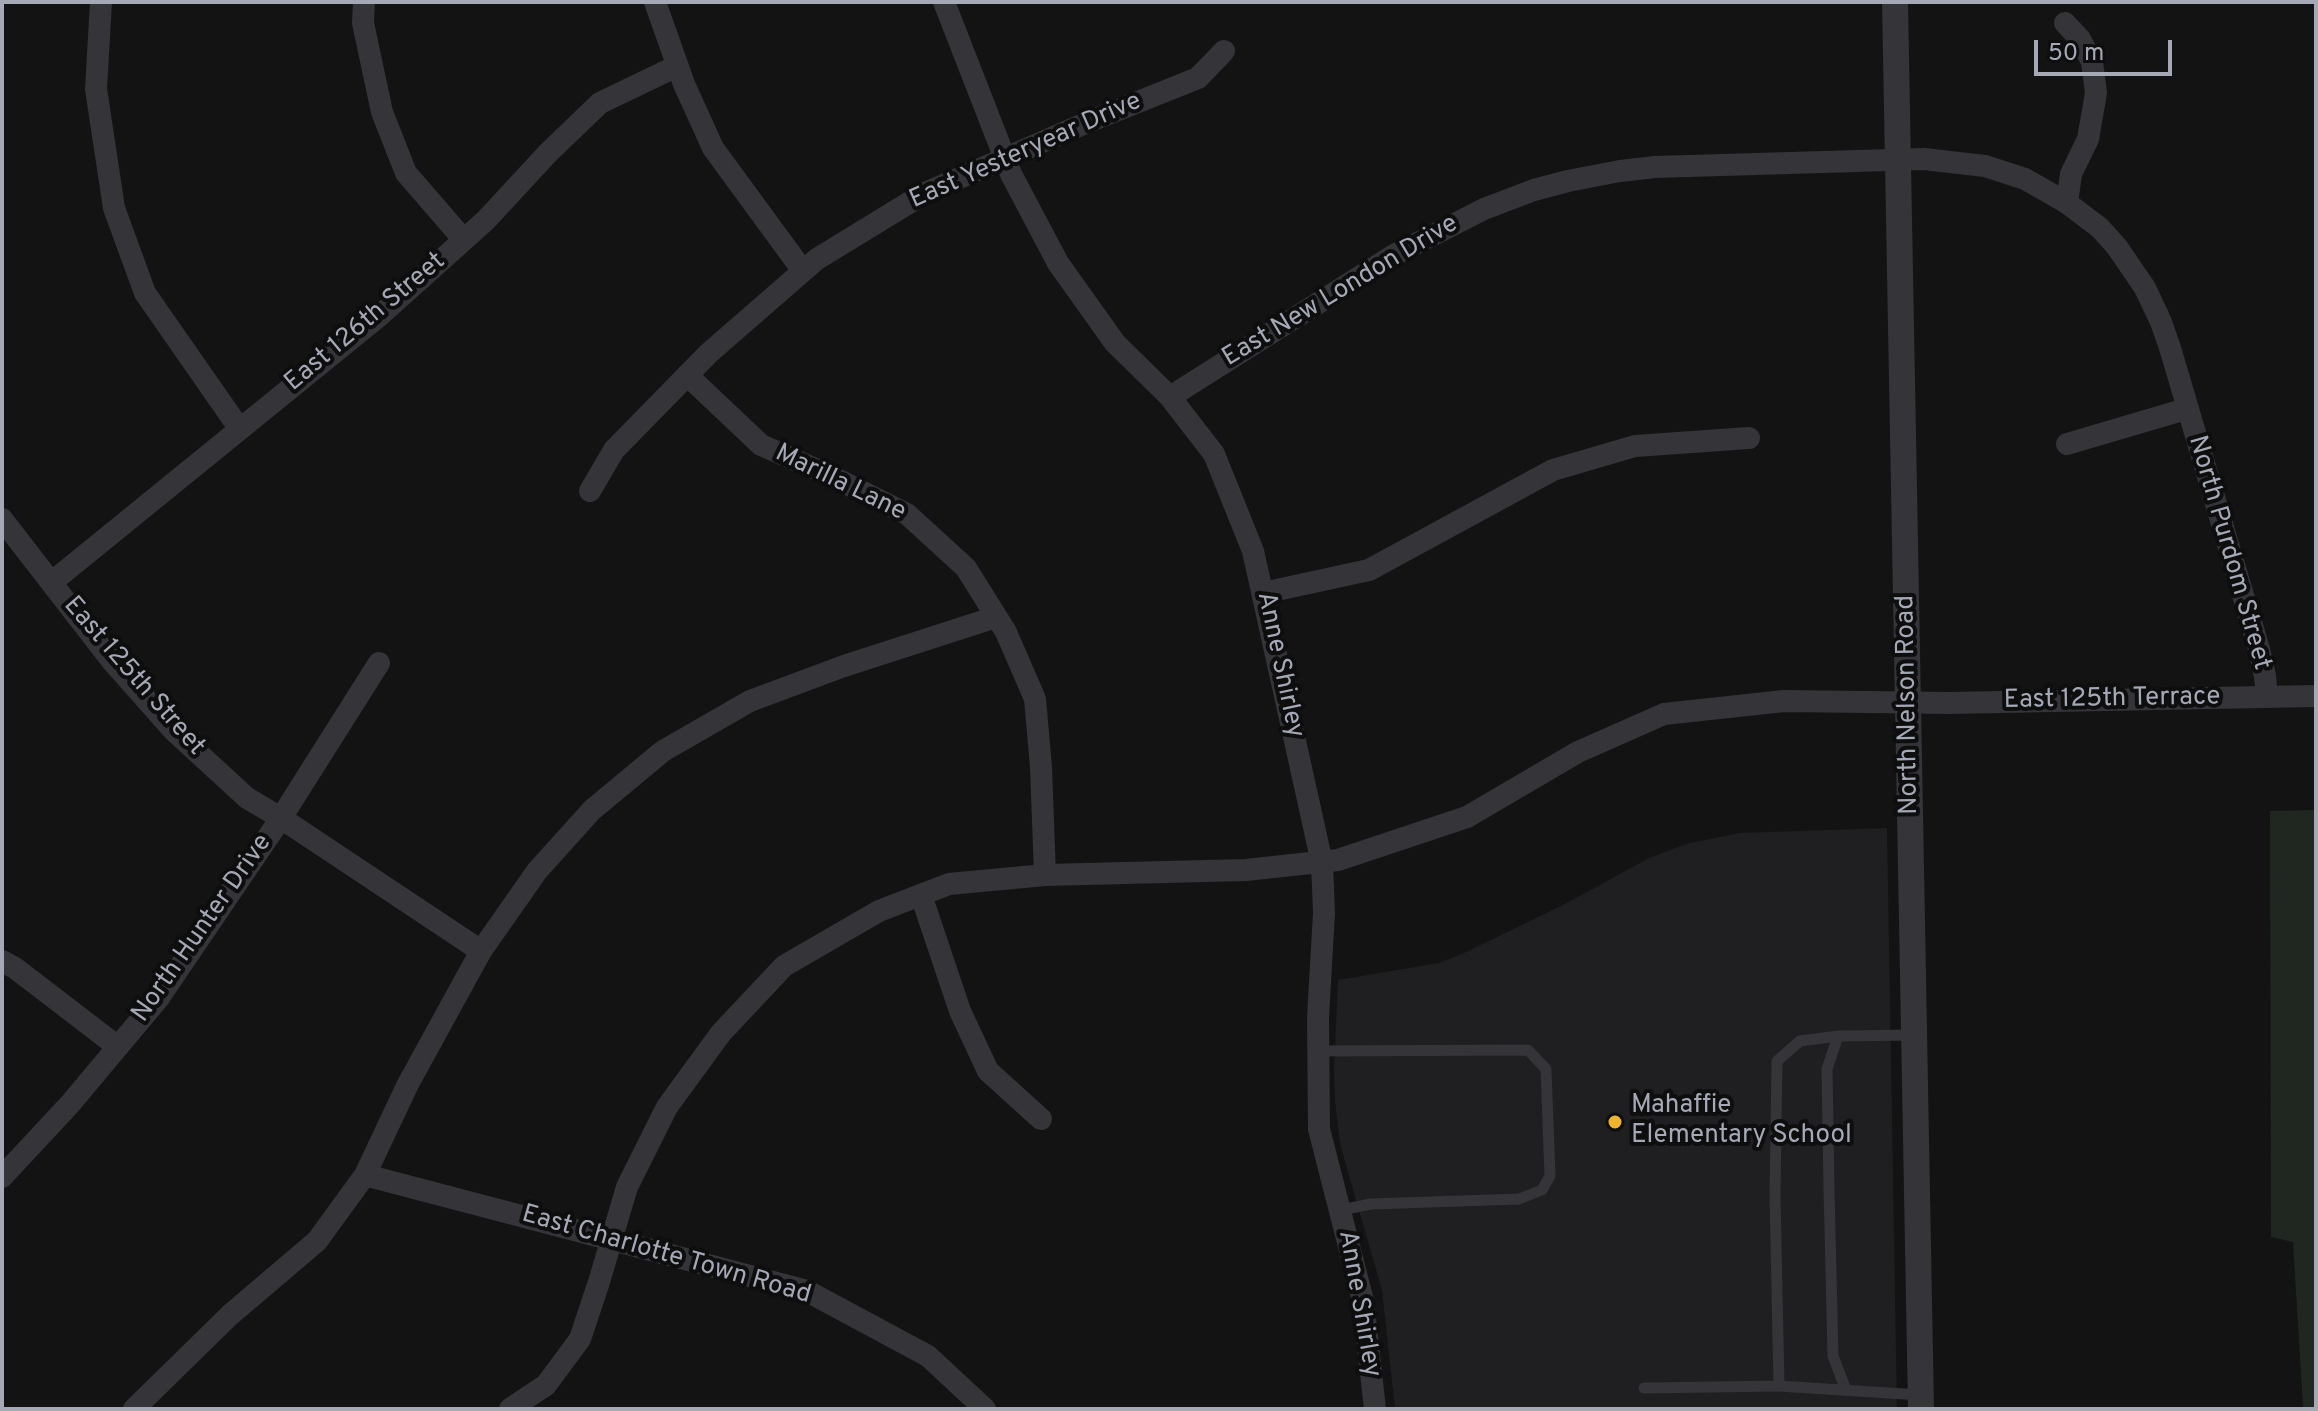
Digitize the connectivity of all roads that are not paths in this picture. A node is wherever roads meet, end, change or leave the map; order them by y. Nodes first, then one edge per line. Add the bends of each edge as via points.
1 (101, 2) edge
2 (364, 2) edge
3 (655, 2) edge
4 (944, 2) edge
5 (1895, 2) edge
6 (2065, 23) dead end
7 (1224, 51) dead end
8 (677, 66) junction
9 (1005, 158) junction
10 (1898, 159) junction
11 (2067, 203) junction
12 (464, 240) junction
13 (803, 271) junction
14 (687, 375) junction
15 (1170, 397) junction
16 (2186, 409) junction
17 (239, 428) junction
18 (1749, 438) dead end
19 (2067, 444) dead end
20 (590, 491) dead end
21 (2, 519) edge
22 (52, 582) junction
23 (1263, 593) junction
24 (996, 617) junction
25 (379, 663) dead end
26 (2316, 696) edge
27 (2267, 697) junction
28 (1909, 703) junction
29 (281, 818) junction
30 (1322, 863) junction
31 (1045, 875) junction
32 (921, 895) junction
33 (481, 951) junction
34 (2, 961) edge
35 (1914, 1035) junction
36 (1838, 1036) junction
37 (118, 1047) junction
38 (1319, 1051) junction
39 (1041, 1119) dead end
40 (365, 1175) junction
41 (2, 1177) edge
42 (1341, 1210) junction
43 (612, 1239) junction
44 (1779, 1386) junction
45 (1644, 1388) dead end
46 (1846, 1390) junction
47 (1921, 1402) edge
48 (134, 1409) edge
49 (510, 1409) edge
50 (985, 1409) edge
51 (1375, 1409) edge

1 - 17 street via 96,89 114,208 145,293
2 - 12 street via 363,23 382,112 406,173
3 - 8 street
4 - 9 street, Anne Shirley
5 - 10 street, North Nelson Road
6 - 11 street via 2092,62 2096,93
7 - 9 street, East Yesteryear Drive via 1198,78
8 - 12 street, East 126th Street via 600,103
8 - 13 street via 713,148
9 - 13 street, East Yesteryear Drive via 925,193
9 - 15 street, Anne Shirley via 1058,263 1115,343
10 - 11 street, North Purdom Street via 1985,166 2025,179
10 - 15 street, East New London Drive via 1655,167 1534,190 1394,255
10 - 28 street, North Nelson Road
11 - 16 street, North Purdom Street via 2100,228 2145,288 2161,322
12 - 17 street, East 126th Street
13 - 14 street, East Yesteryear Drive
14 - 20 street, East Yesteryear Drive via 614,450
14 - 24 street, Marilla Lane via 761,445 907,514 966,568
15 - 23 street, Anne Shirley via 1214,454 1253,551
16 - 19 street, North Purdom Street
16 - 27 street, North Purdom Street via 2259,649
17 - 22 street, East 126th Street
18 - 23 street via 1635,446 1553,470 1369,570
21 - 22 street, East 125th Street
22 - 29 street, East 125th Street via 174,731 247,798
23 - 30 street, Anne Shirley
24 - 31 street, Marilla Lane via 1035,699
24 - 33 street via 750,701 663,751 592,810 537,871
25 - 29 street, North Hunter Drive
26 - 27 street, East 125th Terrace
27 - 28 street, East 125th Terrace
28 - 30 street, East 125th Terrace via 1784,701 1664,714 1578,752 1467,817
28 - 35 street, North Nelson Road
29 - 33 street, East 125th Street
29 - 37 street, North Hunter Drive via 158,999
30 - 31 street, East 125th Terrace
30 - 38 street, Anne Shirley
31 - 32 street, East 125th Terrace via 949,884
32 - 39 street via 960,1011 988,1071
32 - 43 street, East 125th Terrace via 879,911 784,966 721,1033 667,1107 627,1187
33 - 40 street
34 - 37 street
35 - 36 lane
35 - 47 street, North Nelson Road
36 - 44 lane via 1800,1041 1777,1061
36 - 46 lane via 1827,1069 1829,1204 1833,1356
37 - 41 street, North Hunter Drive
38 - 42 street, Anne Shirley via 1319,1129
38 - 42 lane via 1528,1050 1546,1069 1550,1176 1542,1190 1519,1199 1371,1204
40 - 43 street, East Charlotte Town Road
40 - 48 street via 317,1241 230,1315
42 - 51 street, Anne Shirley via 1363,1301
43 - 49 street, East 125th Terrace via 580,1339 546,1385
43 - 50 street, East Charlotte Town Road via 807,1291 928,1356
44 - 45 lane
44 - 46 lane
46 - 47 lane

